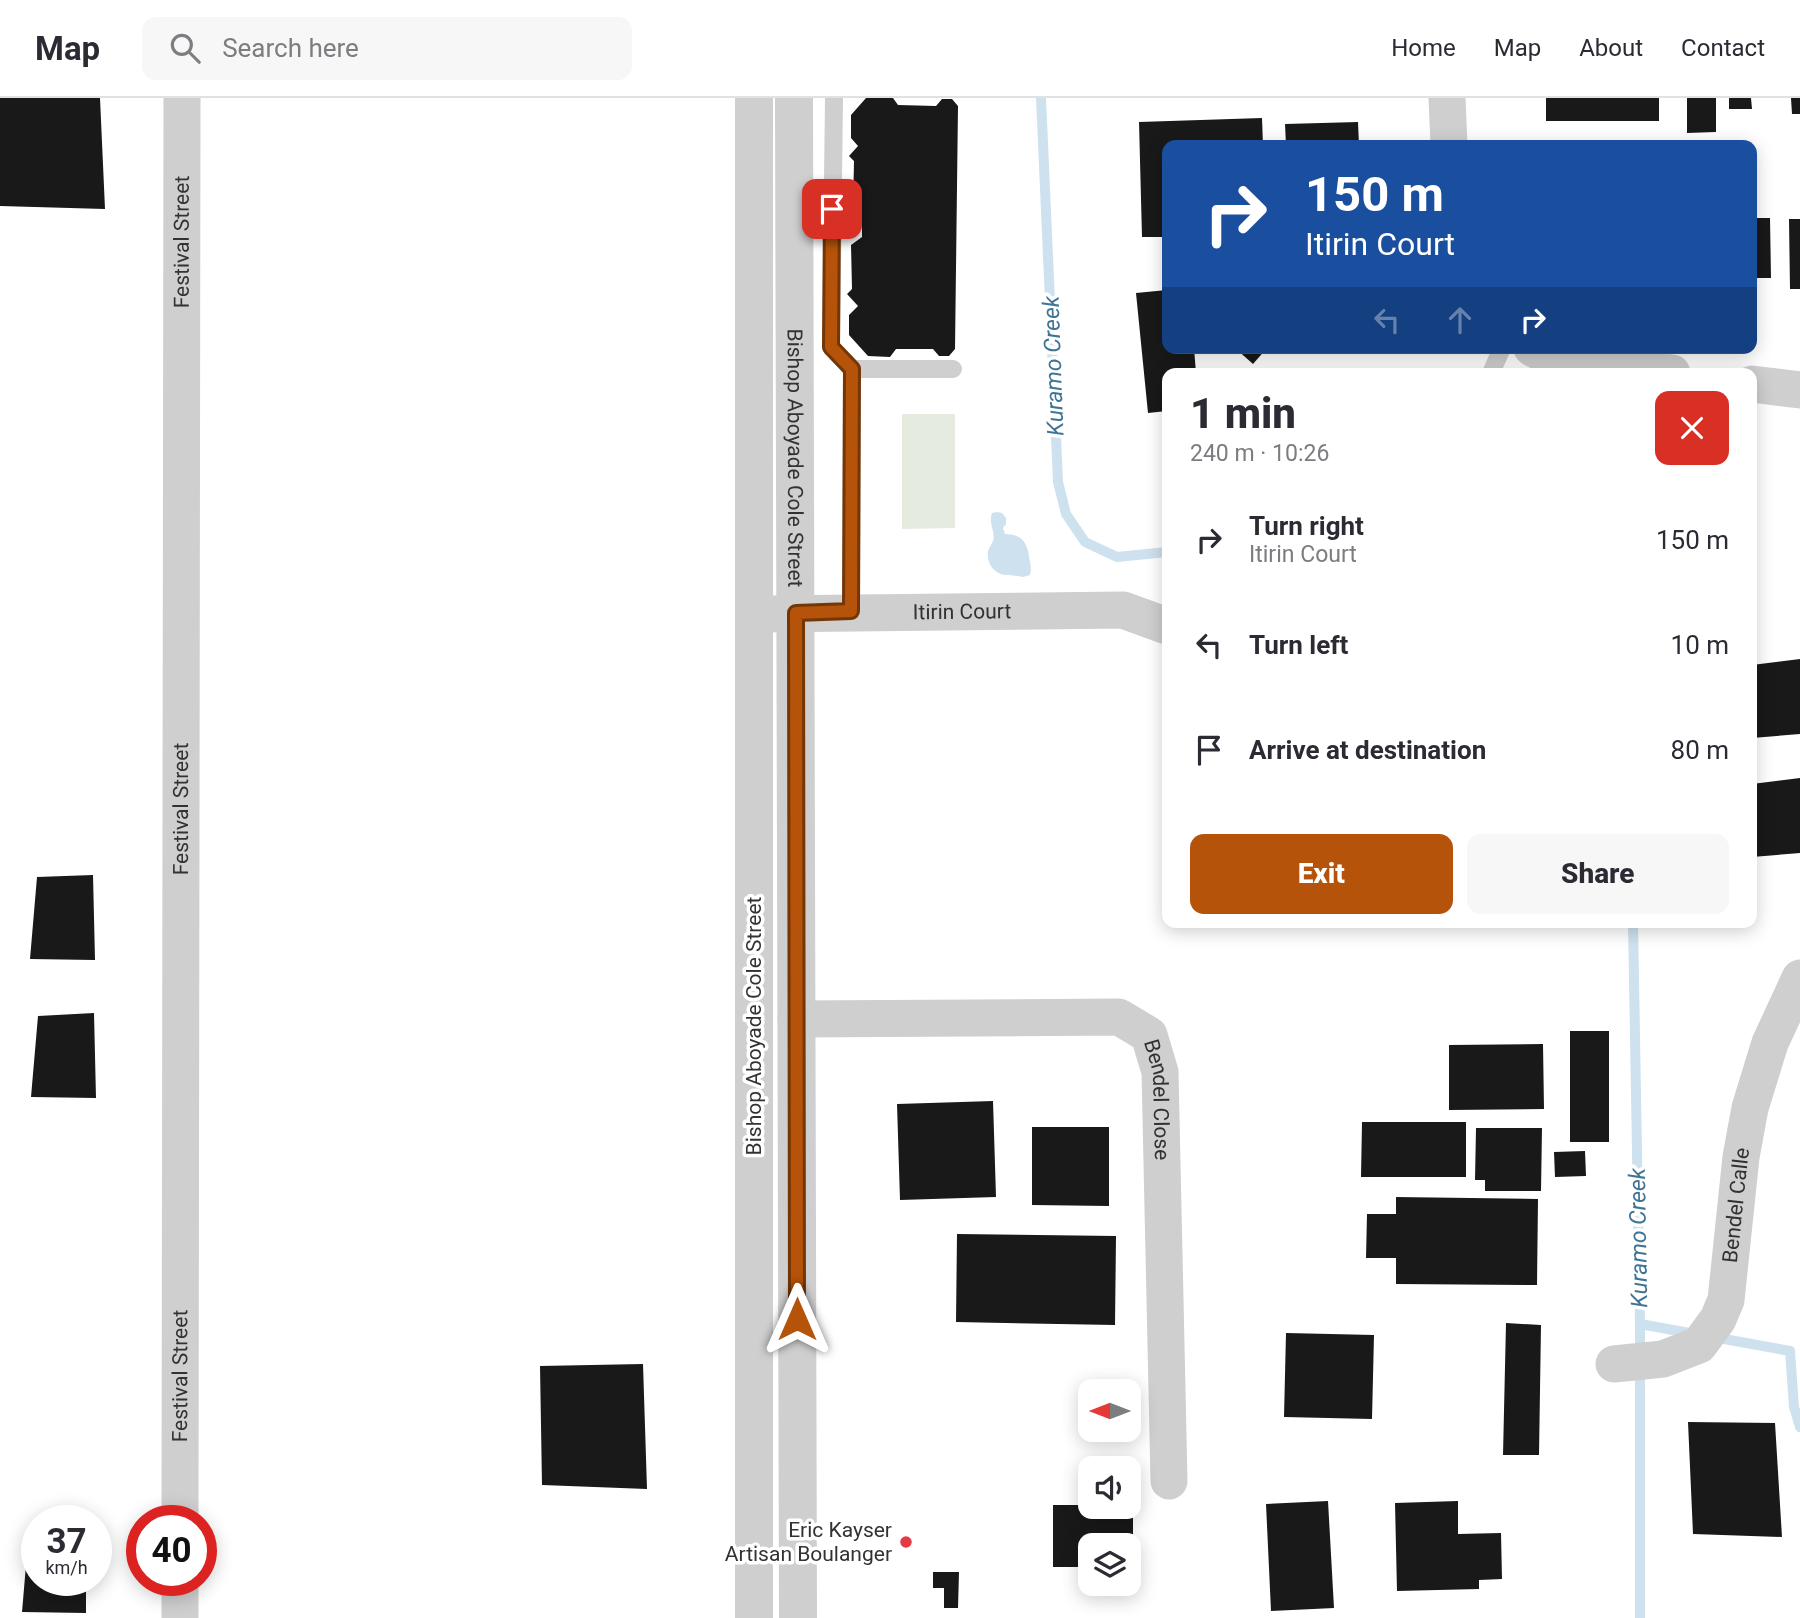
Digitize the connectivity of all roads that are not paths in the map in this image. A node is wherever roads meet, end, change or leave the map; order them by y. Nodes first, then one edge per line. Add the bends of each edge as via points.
1 (182, 98) edge
2 (754, 98) edge
3 (794, 98) edge
4 (834, 98) edge
5 (1447, 98) edge
6 (1449, 140) edge
7 (1544, 354) edge
8 (1637, 368) edge
9 (852, 369) junction
10 (953, 369) dead end
11 (1757, 385) edge
12 (1800, 390) edge
13 (851, 611) junction
14 (796, 613) junction
15 (754, 614) junction
16 (1162, 624) edge
17 (1800, 978) edge
18 (796, 1020) junction
19 (1614, 1364) dead end
20 (1169, 1480) dead end
21 (180, 1505) edge
22 (180, 1596) edge
23 (180, 1618) edge
24 (754, 1618) edge
25 (798, 1618) edge

1 - 21 street, Festival Street
2 - 15 street, Bishop Aboyade Cole Street
3 - 14 street, Bishop Aboyade Cole Street
4 - 9 lane via 831,347
5 - 6 street
7 - 8 street
9 - 10 lane
9 - 13 lane
11 - 12 street
13 - 14 street, Itirin Court
13 - 16 street, Itirin Court via 1124,610
14 - 15 street, Itirin Court
14 - 18 street, Bishop Aboyade Cole Street
15 - 24 street, Bishop Aboyade Cole Street
17 - 19 street, Bendel Calle via 1770,1042 1750,1108 1726,1300 1718,1319 1699,1345 1663,1359
18 - 20 street, Bendel Close via 1119,1017 1149,1034 1160,1072
18 - 25 street, Bishop Aboyade Cole Street
22 - 23 street

